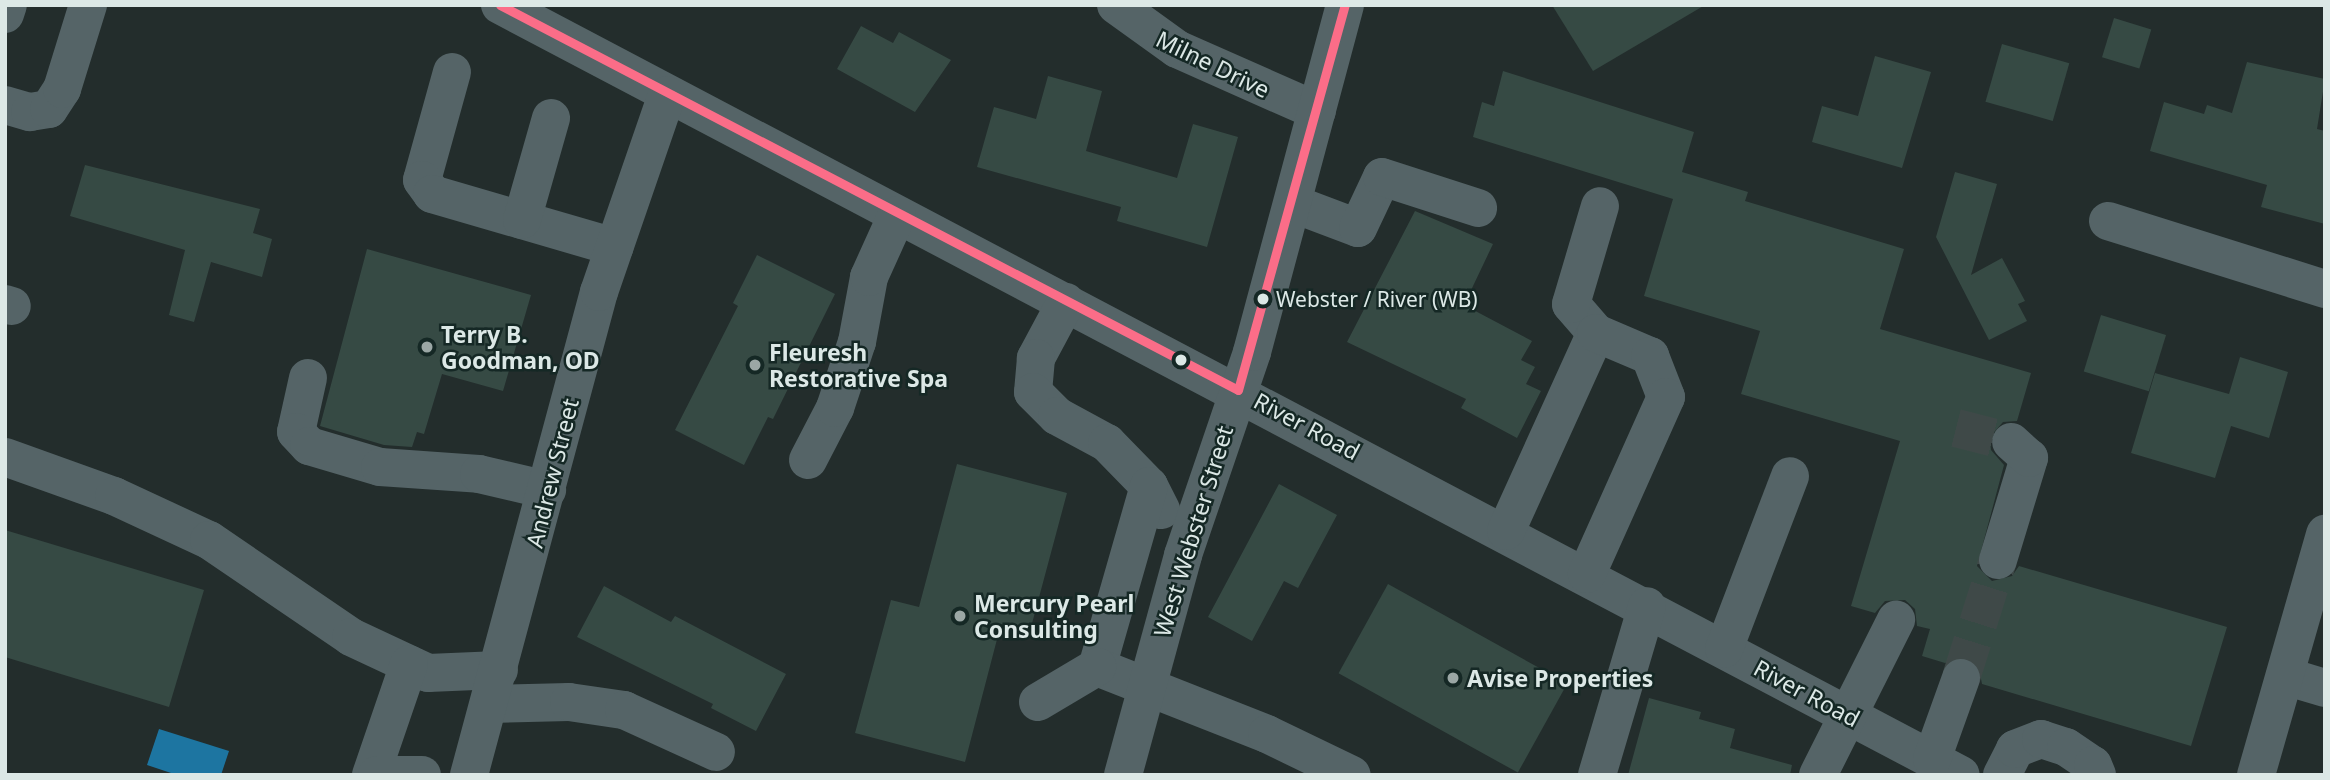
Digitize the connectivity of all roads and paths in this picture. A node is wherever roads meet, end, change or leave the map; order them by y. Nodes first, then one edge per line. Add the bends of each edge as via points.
1 (8, 5) edge
2 (88, 5) edge
3 (500, 5) edge
4 (1116, 5) edge
5 (1345, 5) edge
6 (5, 13) edge
7 (452, 72) dead end
8 (667, 95) junction
9 (5, 105) edge
10 (1317, 111) junction
11 (551, 118) dead end
12 (1294, 204) junction
13 (1600, 206) dead end
14 (1478, 208) dead end
15 (897, 215) junction
16 (522, 220) junction
17 (2108, 221) dead end
18 (614, 247) junction
19 (2325, 289) edge
20 (1066, 302) junction
21 (1596, 333) junction
22 (308, 378) dead end
23 (1238, 390) junction
24 (2011, 442) dead end
25 (5, 457) edge
26 (808, 460) dead end
27 (1790, 476) dead end
28 (1149, 486) junction
29 (547, 490) junction
30 (1506, 531) junction
31 (2325, 534) edge
32 (1183, 555) junction
33 (1998, 560) tunnel mouth
34 (1587, 574) junction
35 (1647, 606) junction
36 (1896, 620) dead end
37 (1724, 649) junction
38 (409, 664) junction
39 (1097, 667) junction
40 (2285, 676) junction
41 (1961, 678) tunnel mouth
42 (1147, 684) junction
43 (494, 687) junction
44 (2325, 688) edge
45 (1038, 702) dead end
46 (1845, 713) junction
47 (716, 752) dead end
48 (1947, 767) edge
49 (469, 774) edge
50 (371, 775) edge
51 (377, 775) edge
52 (422, 775) edge
53 (1124, 775) edge
54 (1352, 775) edge
55 (1597, 775) edge
56 (1818, 775) edge
57 (2002, 775) edge
58 (2097, 775) edge
59 (2256, 775) edge

1 - 6 street
2 - 9 street via 62,89 49,109 30,112
3 - 8 street, River Road
4 - 10 street, Milne Drive via 1177,49
5 - 10 street, West Webster Street
7 - 16 street via 422,180 432,194
8 - 15 street, River Road
8 - 18 street, Andrew Street
10 - 12 street, West Webster Street
11 - 16 street
12 - 14 street via 1358,228 1382,177
12 - 23 street, West Webster Street
13 - 21 street via 1571,303
15 - 20 street, River Road
15 - 26 street via 869,277 835,408
16 - 18 street
17 - 19 street
18 - 29 street, Andrew Street
20 - 23 street, River Road
20 - 28 street via 1036,358 1033,392 1057,416 1107,443
21 - 30 street
21 - 34 street via 1650,356 1666,397
22 - 29 street via 296,432 309,446 380,467 479,474
23 - 30 street, River Road
23 - 32 street, West Webster Street
24 - 33 street via 2029,458
25 - 38 street via 209,540 351,637
27 - 37 street
28 - 32 street
28 - 39 street
29 - 43 street, Andrew Street
30 - 34 street, River Road
31 - 40 street
32 - 42 street, West Webster Street
34 - 35 street, River Road
35 - 37 street, River Road
35 - 55 street
36 - 46 street
37 - 46 street, River Road
38 - 43 street via 428,673
38 - 50 street
39 - 42 street
39 - 45 street
40 - 44 street
40 - 59 street
41 - 48 street
42 - 53 street, West Webster Street
42 - 54 street
43 - 47 street via 624,710
43 - 49 street, Andrew Street
46 - 48 street, River Road
46 - 56 street
51 - 52 street
57 - 58 street via 2015,749 2041,739 2066,747 2093,765

